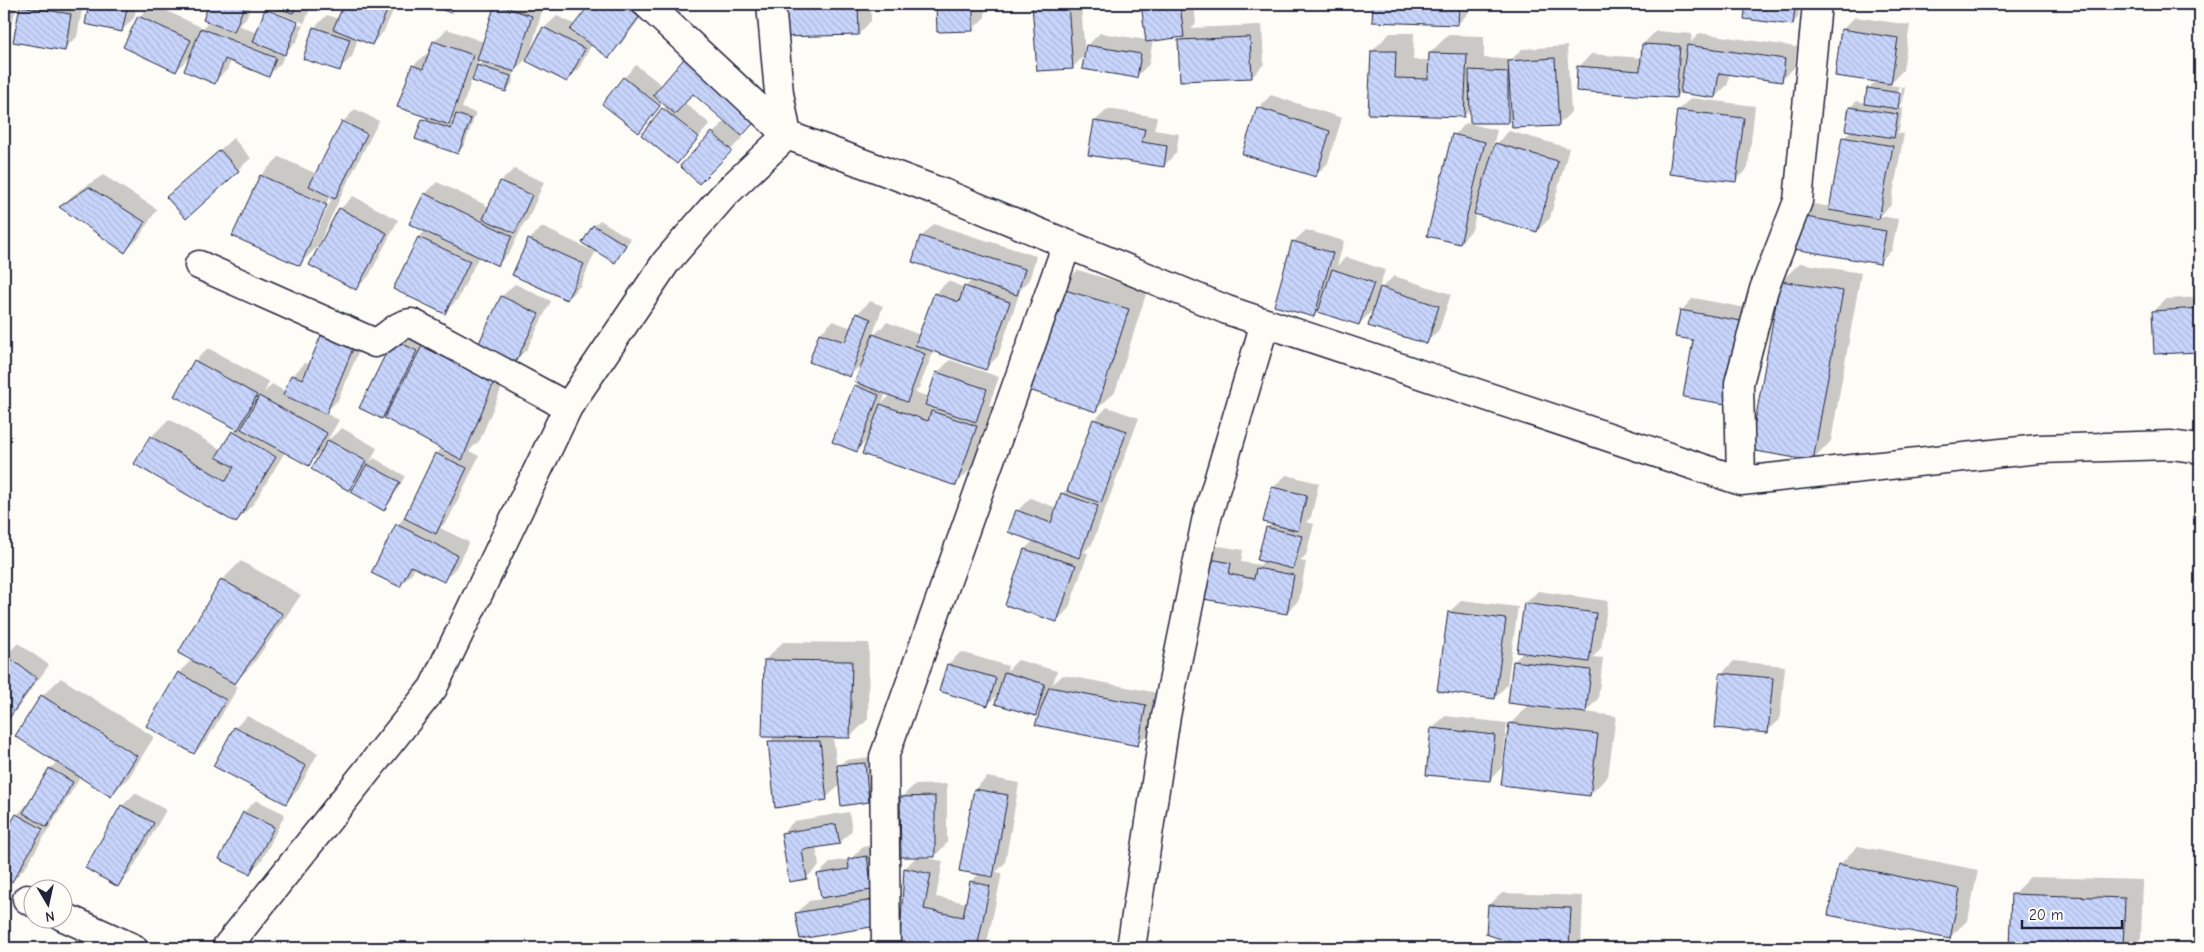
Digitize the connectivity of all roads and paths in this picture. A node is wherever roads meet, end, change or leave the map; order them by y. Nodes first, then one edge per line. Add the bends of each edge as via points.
1 (647, 4) edge
2 (771, 4) edge
3 (1817, 4) edge
4 (787, 135) junction
5 (1067, 244) junction
6 (199, 265) dead end
7 (1265, 323) junction
8 (568, 407) junction
9 (2200, 449) edge
10 (1741, 481) junction
11 (72, 921) edge
12 (133, 948) edge
13 (226, 948) edge
14 (886, 948) edge
15 (1131, 948) edge

1 - 4 street
2 - 4 street via 779,93
3 - 10 street via 1798,201 1764,289 1739,383
4 - 5 street via 943,193
4 - 8 street via 724,195 666,262
5 - 7 street
5 - 14 street via 884,757
6 - 8 street via 375,343 401,323 412,323
7 - 10 street
7 - 15 street via 1206,521 1166,716
8 - 13 street via 433,688
9 - 10 street via 2172,444 2039,449
11 - 12 street

